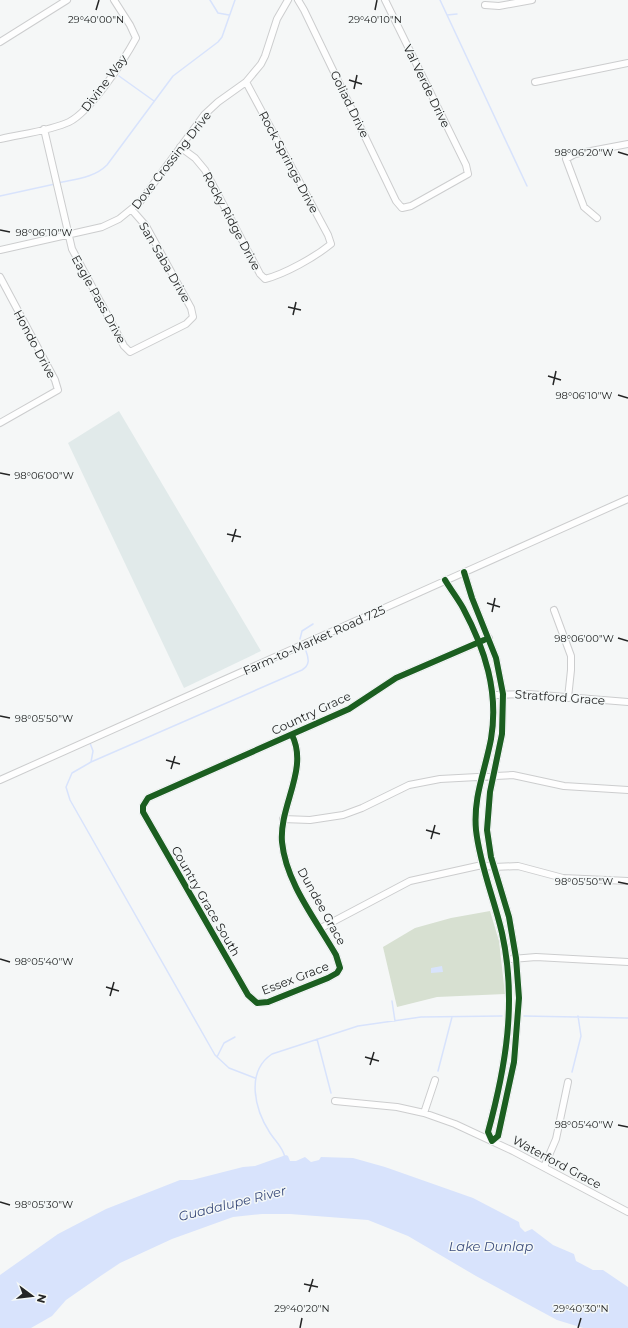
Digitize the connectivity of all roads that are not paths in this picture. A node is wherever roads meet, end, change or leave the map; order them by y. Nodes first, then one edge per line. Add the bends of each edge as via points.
1 (67, 0) edge
2 (114, 0) edge
3 (288, 0) edge
4 (298, 0) edge
5 (385, 0) edge
6 (532, 0) edge
7 (485, 5) dead end
8 (0, 42) edge
9 (628, 63) edge
10 (246, 82) junction
11 (535, 82) dead end
12 (44, 129) junction
13 (0, 139) edge
14 (628, 144) edge
15 (180, 147) junction
16 (468, 174) joint
17 (132, 210) junction
18 (597, 218) dead end
19 (68, 235) junction
20 (0, 250) edge
21 (0, 277) edge
22 (265, 279) joint
23 (130, 352) joint
24 (0, 423) edge
25 (628, 500) edge
26 (464, 572) junction
27 (445, 580) junction
28 (472, 598) junction
29 (460, 603) junction
30 (554, 610) dead end
31 (489, 638) junction
32 (478, 642) junction
33 (503, 694) junction
34 (493, 695) junction
35 (568, 698) junction
36 (628, 702) edge
37 (292, 735) junction
38 (492, 775) junction
39 (480, 778) junction
40 (0, 780) edge
41 (628, 790) edge
42 (142, 806) joint
43 (283, 819) junction
44 (482, 865) junction
45 (494, 868) junction
46 (628, 881) edge
47 (321, 928) junction
48 (516, 958) junction
49 (506, 959) junction
50 (628, 962) edge
51 (339, 970) joint
52 (257, 1003) joint
53 (435, 1080) dead end
54 (568, 1082) dead end
55 (335, 1101) dead end
56 (424, 1113) junction
57 (492, 1141) junction
58 (544, 1167) junction
59 (628, 1212) edge

1 - 8 street
2 - 12 street, Divine Way via 136,38 81,114 63,124
3 - 10 street, Dove Crossing Drive via 277,19 265,56
4 - 16 street, Goliad Drive via 396,201 402,208 411,206
5 - 16 street, Val Verde Drive via 466,165
6 - 7 street via 499,6
9 - 11 street
10 - 15 street, Dove Crossing Drive via 208,110
10 - 22 street, Rock Springs Drive via 331,244 275,277
12 - 13 street, Divine Way
12 - 19 street, Eagle Pass Drive
14 - 18 street via 575,154 566,159 584,207
15 - 17 street, Dove Crossing Drive
15 - 22 street, Rocky Ridge Drive via 195,158 205,170
17 - 19 street, Dove Crossing Drive via 110,224
17 - 23 street, San Saba Drive via 146,226 191,308 193,317 186,324
19 - 20 street, Dove Crossing Drive
19 - 23 street, Eagle Pass Drive via 74,255 124,346
21 - 24 street, Hondo Drive via 58,390
25 - 26 street, Farm-to-Market Road 725
26 - 27 street, Farm-to-Market Road 725
26 - 28 street
27 - 29 street
27 - 40 street, Farm-to-Market Road 725
28 - 29 street
28 - 31 street
29 - 32 street
30 - 35 street via 571,656
31 - 32 street, Country Grace
31 - 33 street via 499,668
32 - 34 street via 489,670
32 - 37 street, Country Grace via 396,678 356,705
33 - 34 street, Stratford Grace
33 - 35 street, Stratford Grace
33 - 38 street via 502,734
34 - 39 street via 492,731
35 - 36 street, Stratford Grace
37 - 42 street, Country Grace via 148,798
37 - 43 street, Dundee Grace via 298,749 298,759
38 - 39 street
38 - 41 street via 522,776 564,786
38 - 45 street via 487,826
39 - 43 street via 440,779 417,783 336,817 310,820
39 - 44 street via 476,829
42 - 52 street, Country Grace South via 143,812 248,995
43 - 47 street, Dundee Grace via 282,842 288,867
44 - 45 street
44 - 47 street via 410,881
44 - 49 street via 497,913
45 - 46 street via 518,866 562,878
45 - 48 street via 509,917
47 - 51 street, Dundee Grace via 337,957
48 - 49 street
48 - 50 street
48 - 57 street via 519,998 516,1044 511,1080 498,1136
49 - 57 street via 510,998 508,1037 500,1089 488,1132
51 - 52 street, Essex Grace via 328,978 268,1002
53 - 56 street
54 - 58 street via 556,1139
55 - 56 street, Waterford Grace
56 - 57 street, Waterford Grace
57 - 58 street, Waterford Grace
58 - 59 street, Waterford Grace

